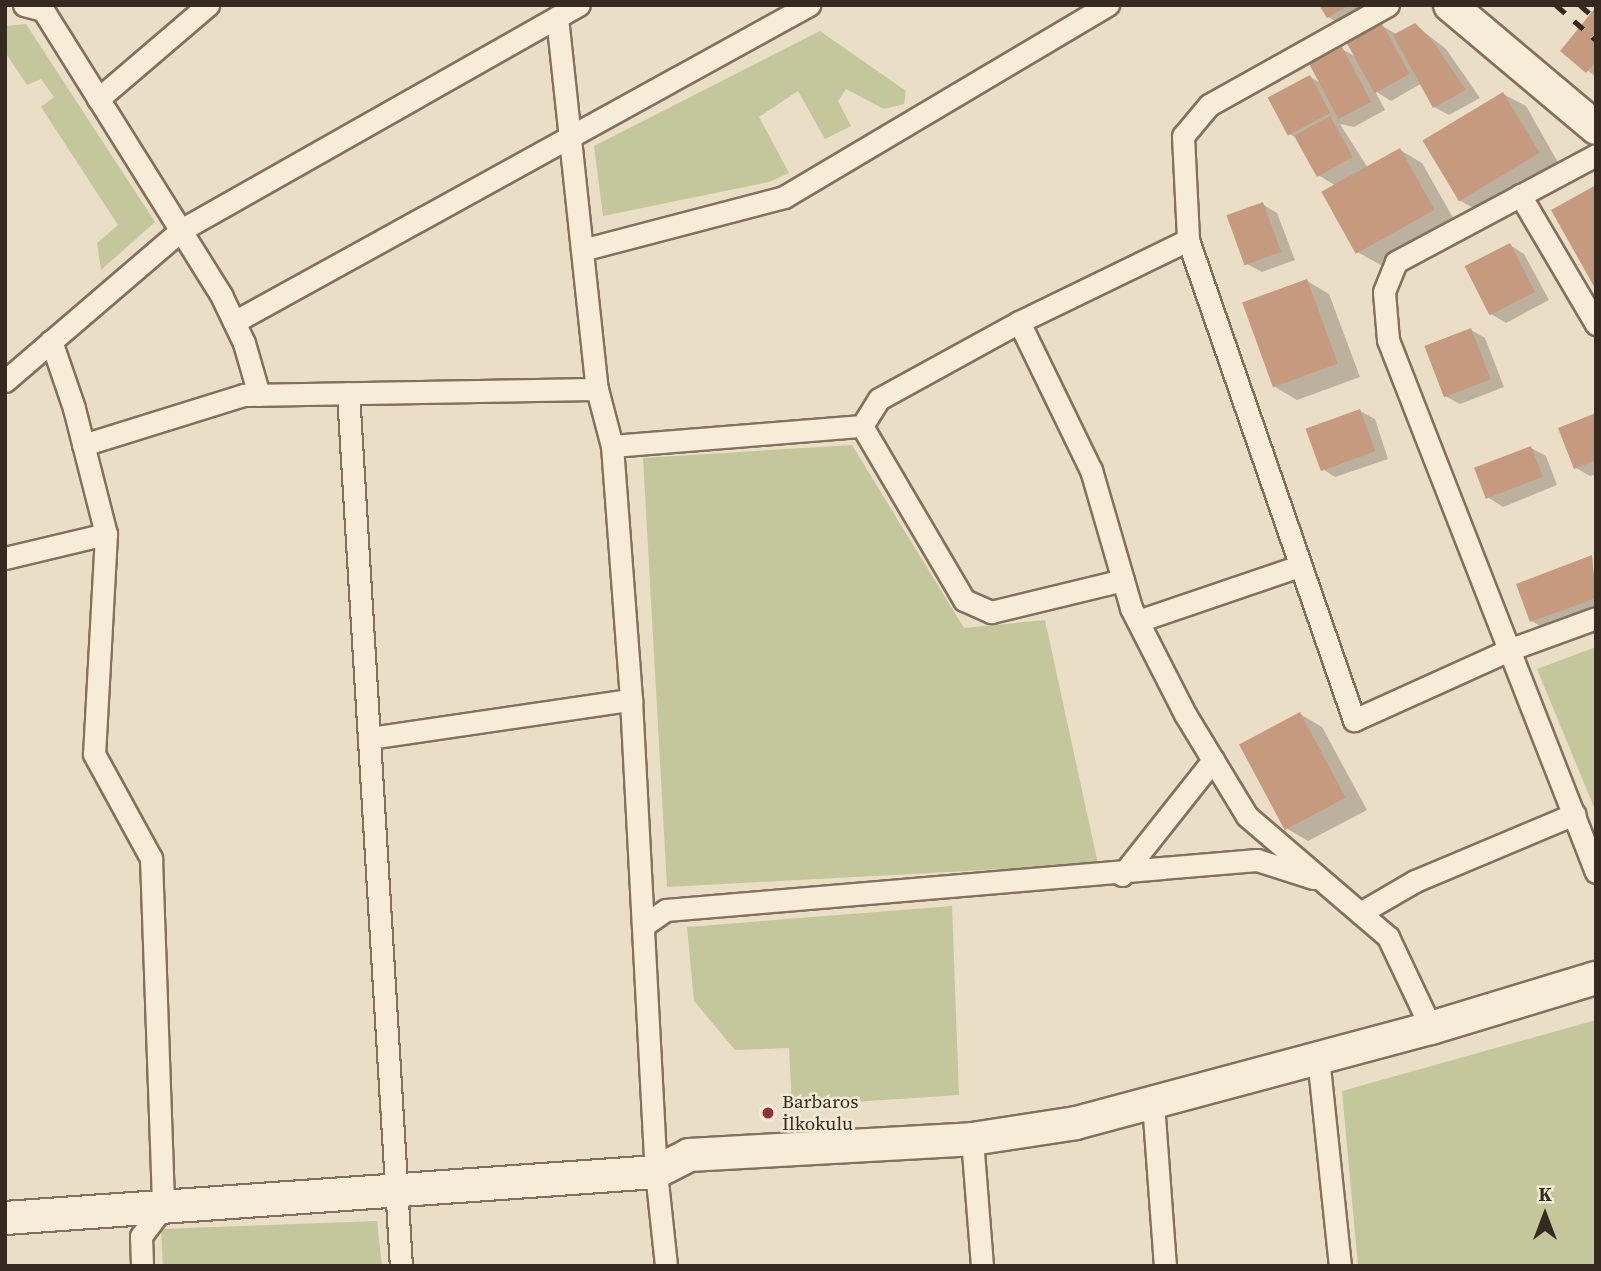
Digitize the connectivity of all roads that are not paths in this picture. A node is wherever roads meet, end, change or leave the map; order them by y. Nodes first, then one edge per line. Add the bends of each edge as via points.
1 (24, 5) edge
2 (208, 5) edge
3 (579, 5) edge
4 (809, 5) edge
5 (1108, 5) edge
6 (1388, 5) edge
7 (1450, 5) edge
8 (557, 17) junction
9 (98, 99) junction
10 (1596, 128) edge
11 (570, 136) junction
12 (1596, 155) edge
13 (1520, 195) junction
14 (181, 230) junction
15 (1188, 240) junction
16 (582, 250) junction
17 (234, 323) junction
18 (1019, 323) junction
19 (1596, 324) edge
20 (51, 341) junction
21 (5, 381) edge
22 (597, 389) junction
23 (348, 393) junction
24 (259, 395) junction
25 (862, 426) junction
26 (83, 444) junction
27 (612, 446) junction
28 (106, 534) junction
29 (5, 558) edge
30 (1300, 566) junction
31 (1123, 580) junction
32 (1596, 618) edge
33 (1138, 621) junction
34 (1511, 649) junction
35 (631, 700) junction
36 (369, 738) junction
37 (1213, 760) junction
38 (1574, 814) junction
39 (1596, 872) edge
40 (1122, 875) junction
41 (1324, 882) junction
42 (1360, 913) junction
43 (643, 926) junction
44 (1596, 978) edge
45 (1431, 1028) junction
46 (1318, 1057) junction
47 (1153, 1103) junction
48 (972, 1139) junction
49 (656, 1172) junction
50 (396, 1193) junction
51 (163, 1207) junction
52 (5, 1218) edge
53 (142, 1266) edge
54 (401, 1266) edge
55 (666, 1266) edge
56 (982, 1266) edge
57 (1165, 1266) edge
58 (1340, 1266) edge

1 - 9 street via 43,10
2 - 9 street
3 - 8 street
4 - 11 street
5 - 16 street via 784,197
6 - 15 street via 1209,105 1183,136
7 - 10 street
8 - 11 street
8 - 14 street
9 - 14 street
11 - 16 street
11 - 17 street
12 - 13 street
13 - 19 street
13 - 34 street via 1396,262 1384,292 1388,341
14 - 17 street
14 - 20 street
15 - 18 street
15 - 30 street
16 - 22 street
17 - 24 street
18 - 25 street via 879,399
18 - 31 street via 1091,470
20 - 21 street
20 - 26 street
22 - 23 street
22 - 27 street
23 - 24 street
23 - 36 street
24 - 26 street via 244,395
25 - 27 street
25 - 31 street via 964,600 991,612
26 - 28 street
27 - 35 street
28 - 29 street
28 - 51 street via 94,754 151,858
30 - 33 street
30 - 34 street via 1354,720
31 - 33 street
32 - 34 street
33 - 37 street
34 - 38 street
35 - 36 street
35 - 43 street
36 - 50 street
37 - 40 street
37 - 41 street via 1247,816
38 - 39 street
38 - 42 street via 1415,881
40 - 41 street via 1257,860
40 - 43 street via 666,910
41 - 42 street
42 - 45 street via 1388,937
43 - 49 street
44 - 45 street
45 - 46 street
46 - 47 street
46 - 58 street
47 - 48 street via 1076,1123
47 - 57 street
48 - 49 street via 689,1155
48 - 56 street
49 - 50 street
49 - 55 street
50 - 51 street
50 - 54 street
51 - 52 street
51 - 53 street via 141,1236

